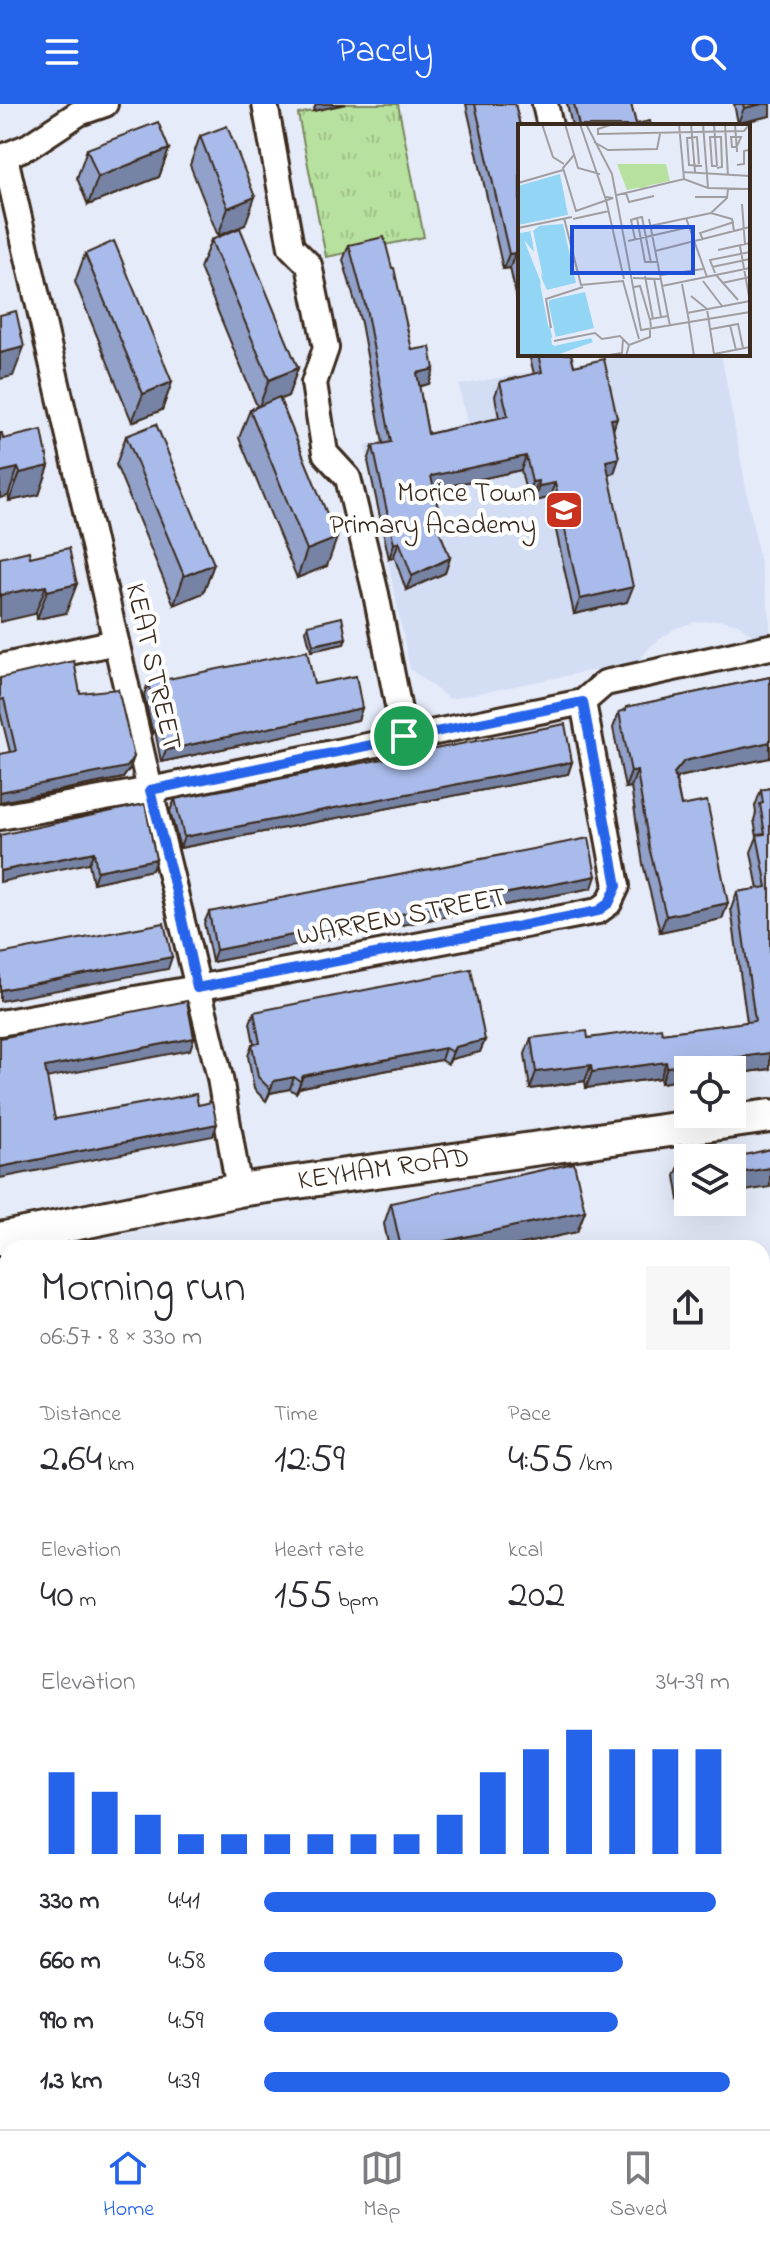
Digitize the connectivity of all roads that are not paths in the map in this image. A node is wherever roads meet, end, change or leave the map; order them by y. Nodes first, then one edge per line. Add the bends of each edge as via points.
1 (105, 104) edge
2 (265, 104) edge
3 (545, 104) edge
4 (550, 124) edge
5 (3, 158) edge
6 (116, 642) junction
7 (770, 647) edge
8 (0, 667) edge
9 (583, 702) junction
10 (404, 736) junction
11 (150, 790) junction
12 (0, 817) edge
13 (197, 988) junction
14 (0, 1023) edge
15 (770, 1116) edge
16 (239, 1190) junction
17 (0, 1239) edge

1 - 5 street via 79,113
2 - 10 street via 291,247 309,265 326,348 314,383 325,453 348,478
3 - 4 street
5 - 6 street, KEAT STREET
6 - 8 street
6 - 11 street, KEAT STREET
7 - 9 street via 605,683
9 - 10 street
9 - 13 street, WARREN STREET via 617,886 609,903 598,911
10 - 11 street
11 - 12 street
11 - 13 street, KEAT STREET
13 - 14 street, WARREN STREET
13 - 16 street, KEAT STREET via 220,1078
15 - 16 main road, KEYHAM ROAD
16 - 17 main road, KEYHAM ROAD

